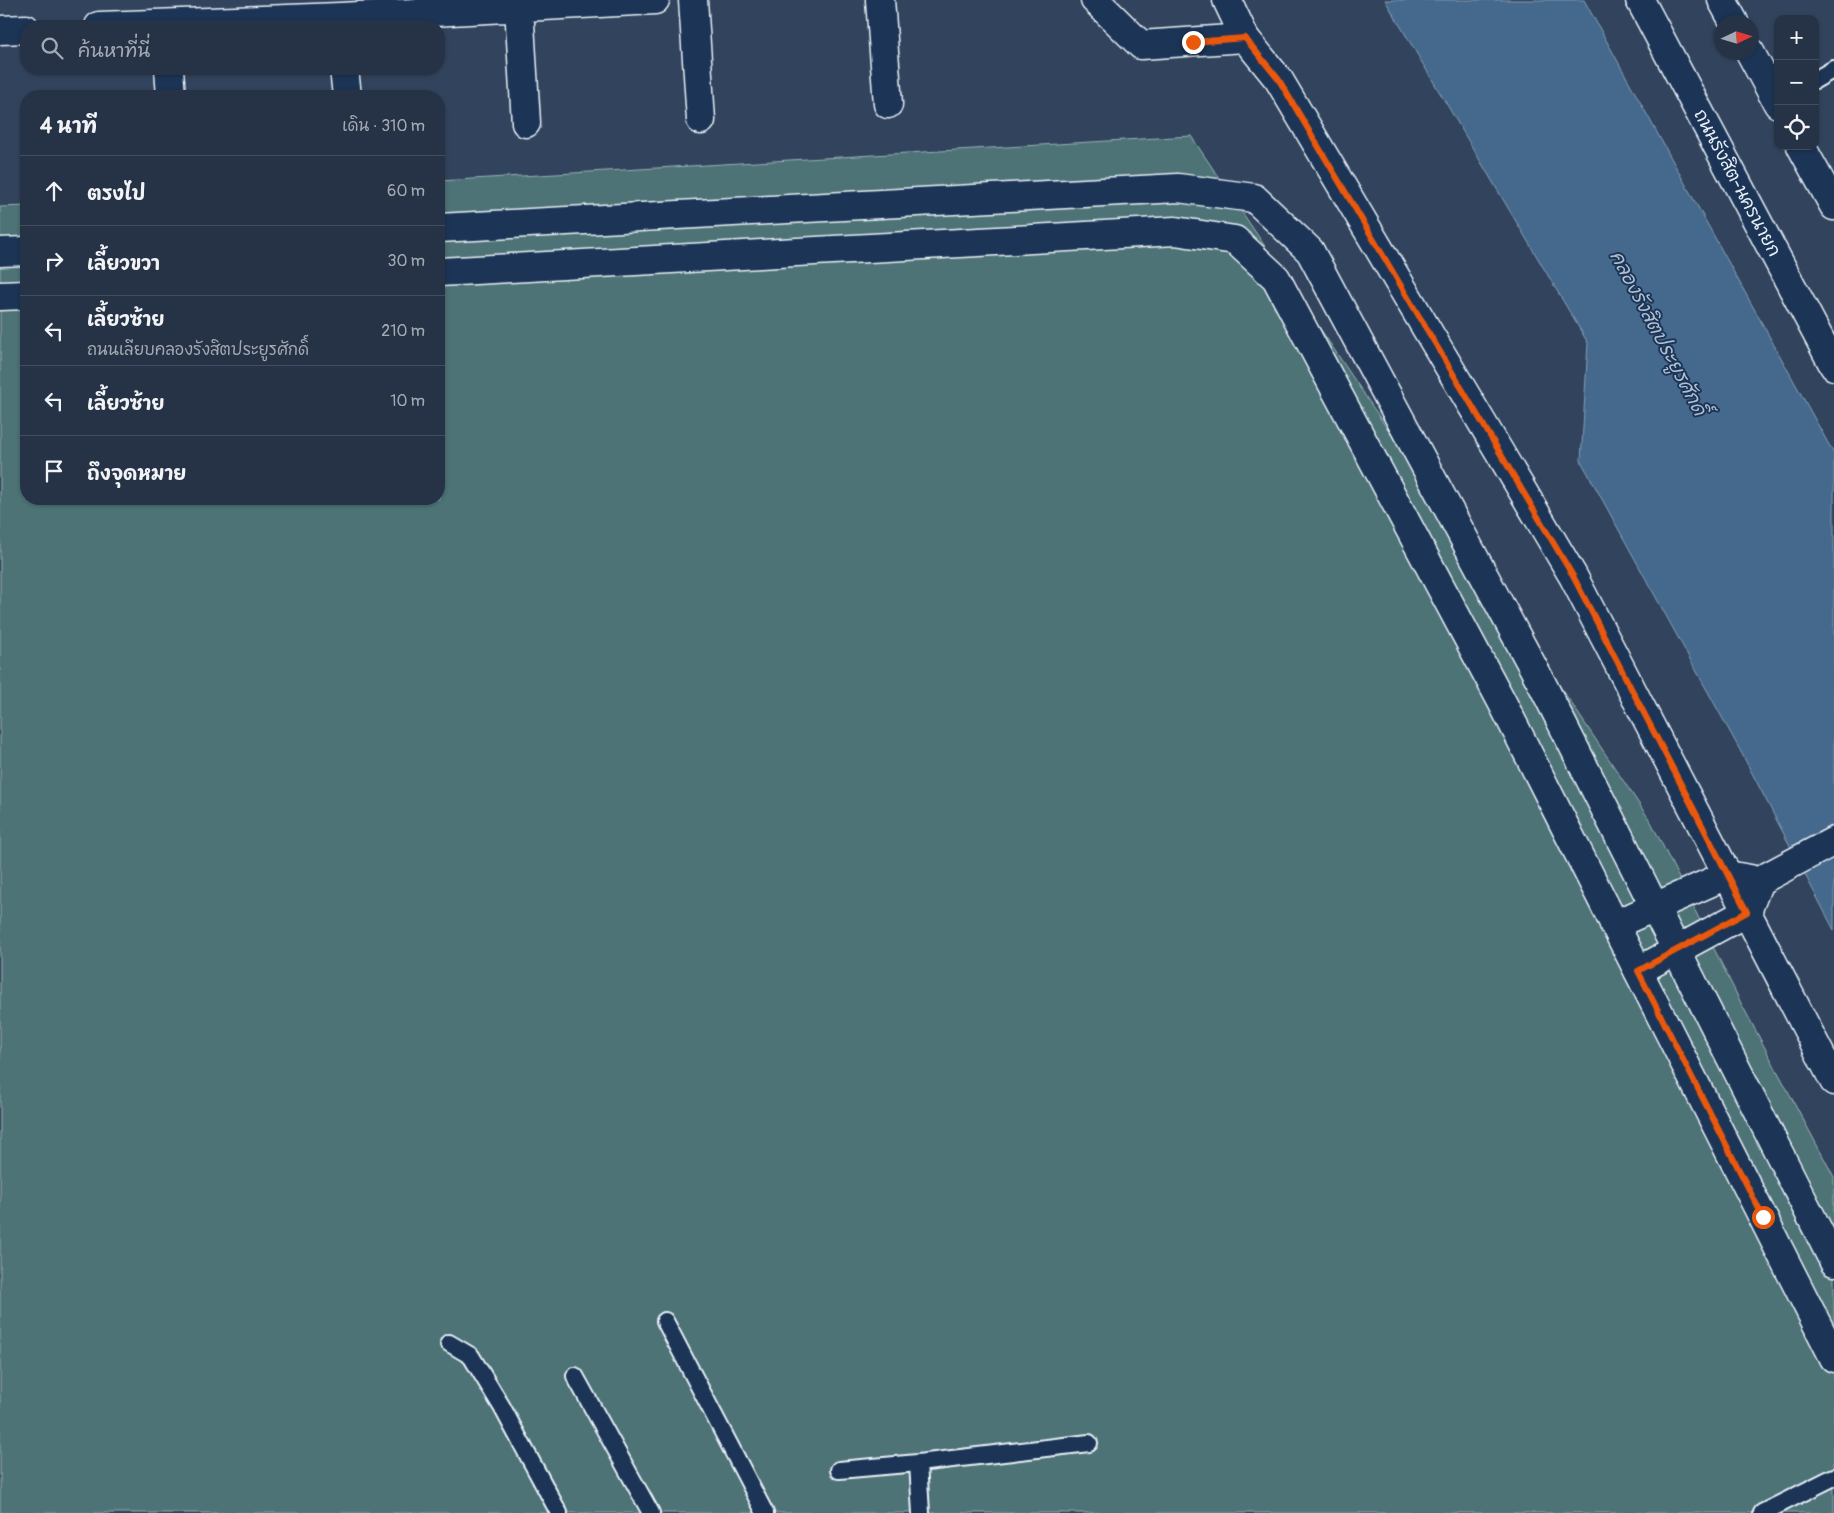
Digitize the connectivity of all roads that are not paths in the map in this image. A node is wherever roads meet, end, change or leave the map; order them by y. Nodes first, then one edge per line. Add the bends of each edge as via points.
1 (655, 0) edge
2 (693, 0) edge
3 (880, 0) edge
4 (1095, 0) edge
5 (1227, 0) edge
6 (1640, 0) edge
7 (1722, 0) edge
8 (519, 7) junction
9 (1730, 15) edge
10 (365, 20) edge
11 (20, 29) edge
12 (0, 30) edge
13 (1245, 38) junction
14 (1754, 60) edge
15 (1834, 69) edge
16 (169, 75) edge
17 (345, 75) edge
18 (1819, 78) edge
19 (171, 90) edge
20 (346, 90) edge
21 (1774, 97) edge
22 (888, 104) dead end
23 (700, 120) dead end
24 (526, 123) dead end
25 (1802, 150) edge
26 (1834, 206) edge
27 (816, 209) junction
28 (445, 228) edge
29 (20, 251) edge
30 (0, 252) edge
31 (818, 252) junction
32 (445, 272) edge
33 (20, 294) edge
34 (0, 296) edge
35 (1834, 366) edge
36 (1834, 841) edge
37 (1727, 875) junction
38 (1769, 875) junction
39 (1655, 909) junction
40 (1747, 912) junction
41 (1614, 925) junction
42 (1676, 950) junction
43 (1638, 971) junction
44 (1834, 1081) edge
45 (1834, 1262) edge
46 (665, 1321) dead end
47 (449, 1343) dead end
48 (1834, 1358) edge
49 (575, 1376) dead end
50 (1088, 1443) dead end
51 (918, 1463) junction
52 (839, 1470) dead end
53 (1834, 1478) edge
54 (559, 1513) edge
55 (651, 1513) edge
56 (765, 1513) edge
57 (921, 1513) edge
58 (1762, 1513) edge

1 - 8 street
2 - 23 street
3 - 22 street
4 - 13 street via 1142,45
5 - 13 street
6 - 35 street, ถนนรังสิต-นครนายก
7 - 9 street
8 - 10 street
8 - 24 street
11 - 12 street
13 - 37 street via 1279,80 1573,576
14 - 21 street
15 - 18 lane
16 - 19 street
17 - 20 street
25 - 26 street
27 - 28 street
27 - 31 street
27 - 39 street via 1178,188 1254,198 1310,251 1541,682
29 - 30 street
31 - 32 street
31 - 41 street via 1176,231 1235,240 1276,278 1502,702
33 - 34 street
36 - 38 street
37 - 38 street
37 - 39 street
37 - 40 street
38 - 40 street
39 - 41 street
39 - 42 street
40 - 42 street
40 - 44 street
41 - 43 street
42 - 43 street
42 - 45 street
43 - 48 street
46 - 56 lane
47 - 54 lane via 471,1356
49 - 55 lane
50 - 51 lane
51 - 52 lane
51 - 57 lane
53 - 58 lane

